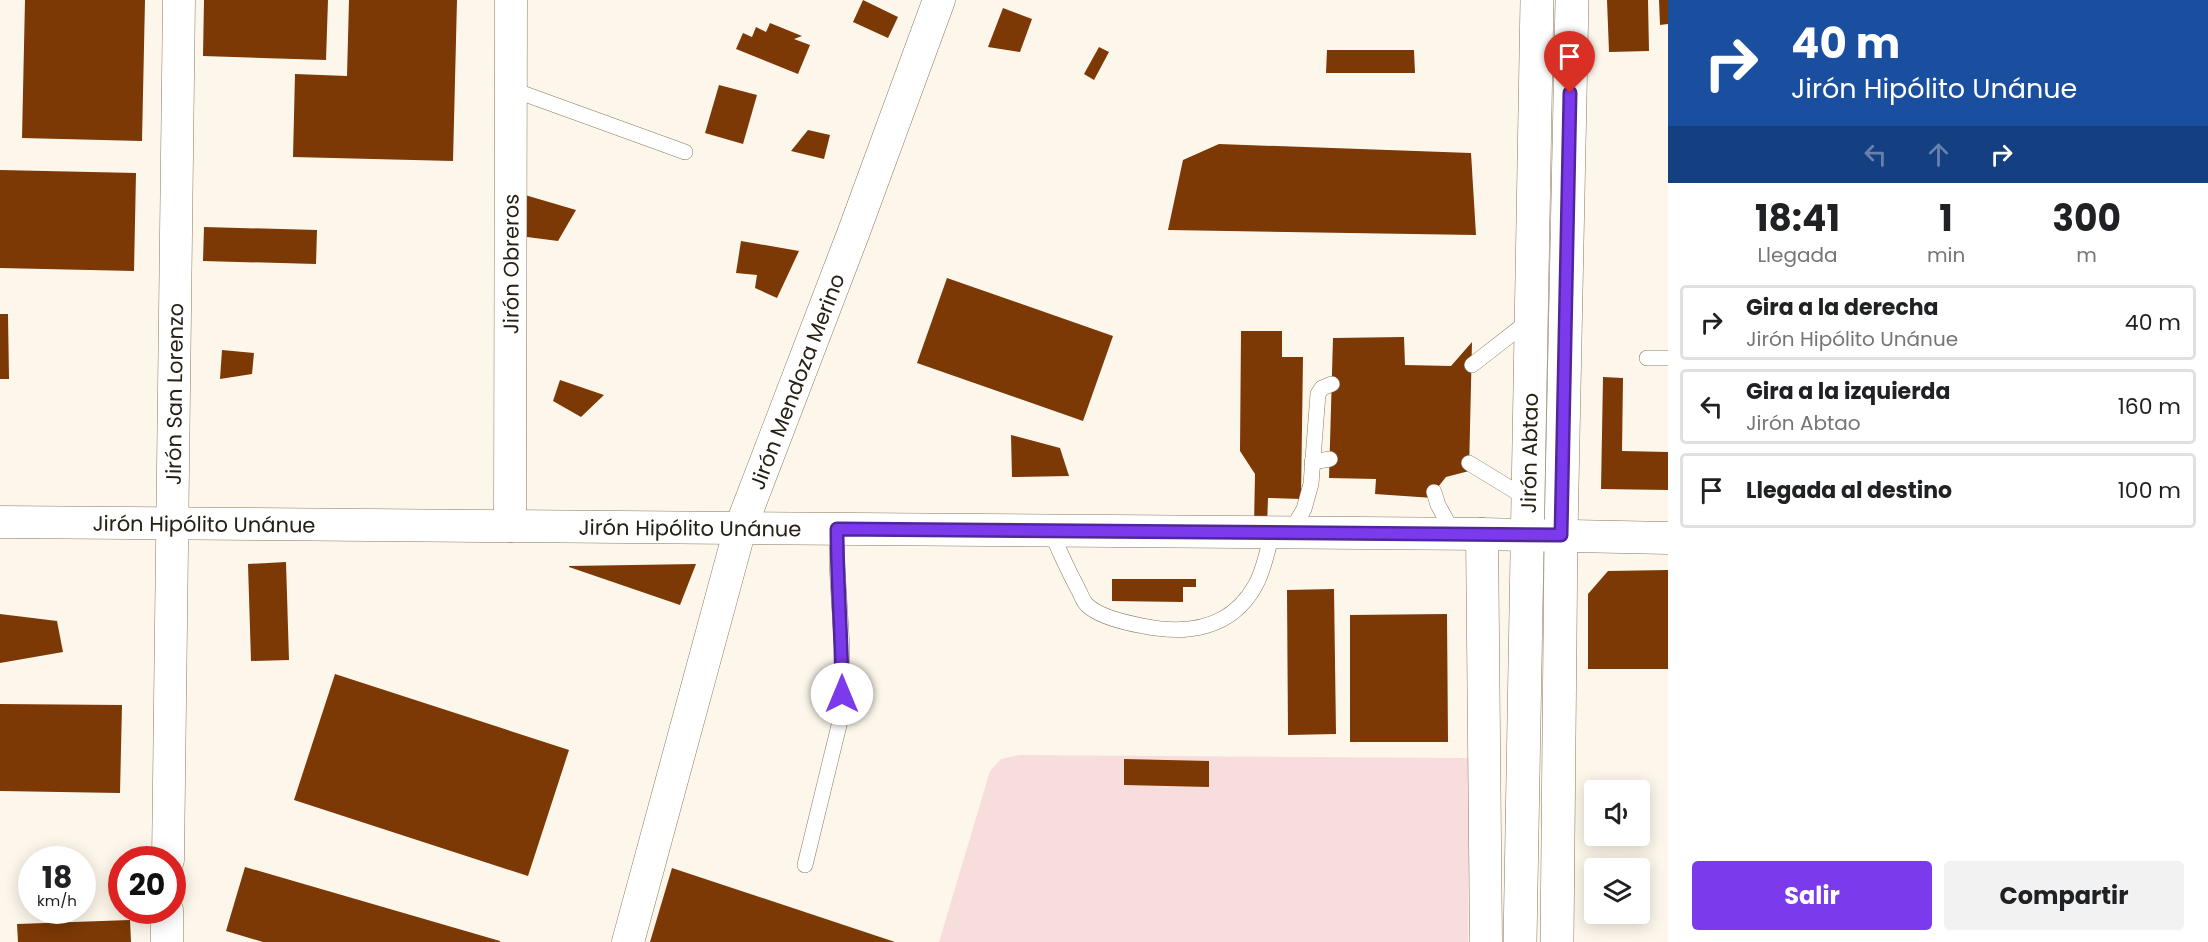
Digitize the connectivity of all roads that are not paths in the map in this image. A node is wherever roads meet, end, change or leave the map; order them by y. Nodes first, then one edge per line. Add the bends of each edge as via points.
1 (179, 0) edge
2 (511, 0) edge
3 (939, 0) edge
4 (1537, 0) edge
5 (1572, 0) edge
6 (511, 89) junction
7 (685, 152) dead end
8 (1531, 319) junction
9 (1647, 358) dead end
10 (1668, 358) edge
11 (1472, 365) dead end
12 (1332, 384) dead end
13 (1330, 459) dead end
14 (1312, 462) junction
15 (1469, 463) dead end
16 (1434, 492) dead end
17 (1528, 499) junction
18 (0, 522) edge
19 (172, 524) junction
20 (510, 526) junction
21 (740, 529) junction
22 (837, 529) junction
23 (1051, 531) junction
24 (1281, 534) junction
25 (1468, 534) junction
26 (1527, 535) junction
27 (1561, 535) junction
28 (1668, 538) edge
29 (168, 846) edge
30 (805, 865) dead end
31 (167, 924) edge
32 (167, 942) edge
33 (628, 942) edge
34 (1486, 942) edge
35 (1520, 942) edge
36 (1557, 942) edge

1 - 19 street, Jirón San Lorenzo
2 - 6 street, Jirón Obreros
3 - 21 street, Jirón Mendoza Merino
4 - 8 street, Jirón Abtao
5 - 27 street, Jirón Abtao
6 - 7 lane
6 - 20 street, Jirón Obreros
8 - 11 lane
8 - 17 street, Jirón Abtao
9 - 10 lane
12 - 14 lane via 1318,394
13 - 14 lane
14 - 24 lane via 1304,509
15 - 17 lane
16 - 25 lane via 1438,506
17 - 26 street, Jirón Abtao
18 - 19 street, Jirón Hipólito Unánue
19 - 20 street, Jirón Hipólito Unánue
19 - 29 street, Jirón San Lorenzo
20 - 21 street, Jirón Hipólito Unánue
21 - 22 street, Jirón Hipólito Unánue
21 - 33 street, Jirón Mendoza Merino
22 - 23 street, Jirón Hipólito Unánue
22 - 30 lane via 842,717
23 - 24 street, Jirón Hipólito Unánue
23 - 24 lane via 1087,606 1120,621 1172,631 1207,627 1236,609 1255,587
24 - 25 street, Jirón Hipólito Unánue
25 - 26 street, Jirón Hipólito Unánue
25 - 34 street
26 - 27 street, Jirón Hipólito Unánue
26 - 35 street, Jirón Abtao
27 - 28 street, Jirón Hipólito Unánue
27 - 36 street, Jirón Abtao
31 - 32 street

